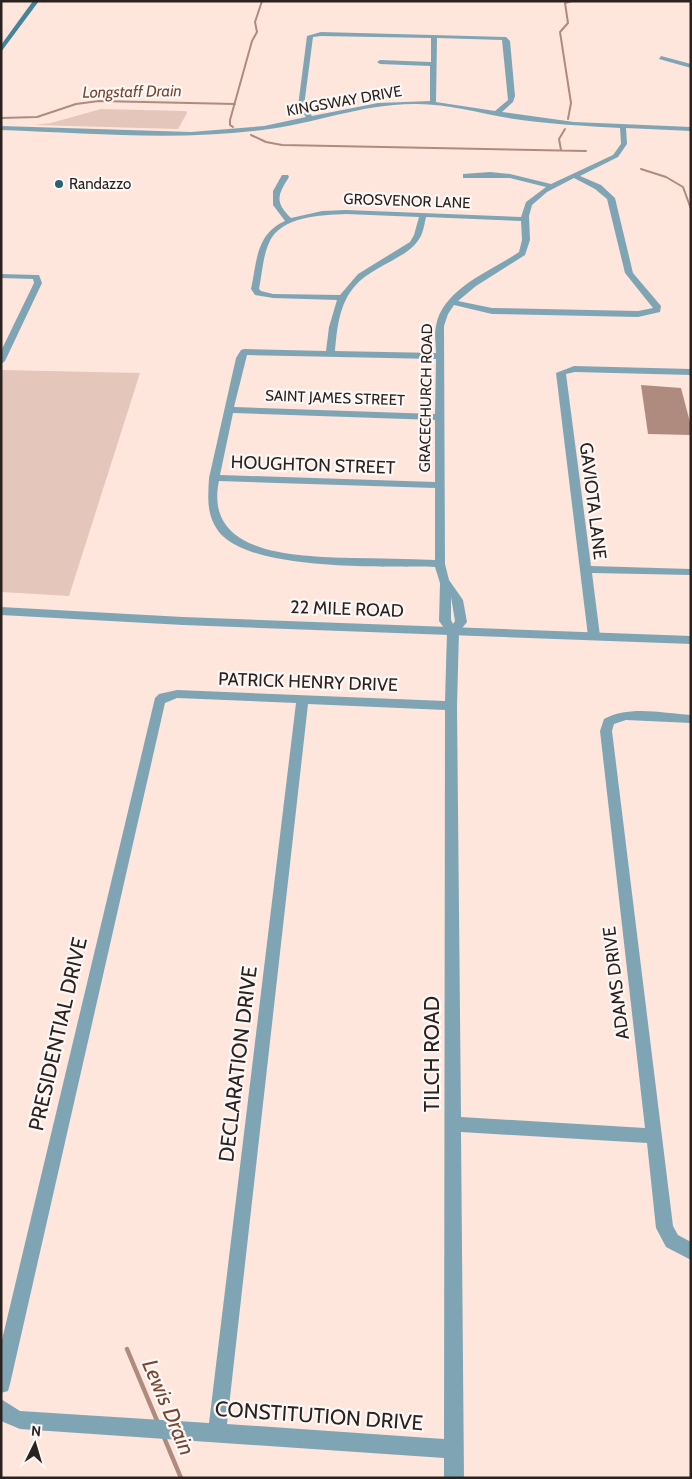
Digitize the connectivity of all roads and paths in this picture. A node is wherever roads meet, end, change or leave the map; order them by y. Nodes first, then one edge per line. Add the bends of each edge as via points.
1 (36, 1) edge
2 (434, 36) junction
3 (1, 50) edge
4 (660, 58) dead end
5 (380, 62) dead end
6 (434, 64) junction
7 (691, 66) edge
8 (433, 103) junction
9 (497, 113) junction
10 (311, 119) junction
11 (623, 127) junction
12 (1, 128) edge
13 (691, 129) edge
14 (466, 176) dead end
15 (575, 176) junction
16 (285, 177) dead end
17 (553, 187) junction
18 (423, 215) junction
19 (525, 220) junction
20 (290, 221) junction
21 (365, 258) dead end
22 (378, 264) junction
23 (1, 276) edge
24 (342, 298) junction
25 (452, 302) junction
26 (330, 353) junction
27 (440, 356) junction
28 (1, 361) edge
29 (691, 372) edge
30 (228, 410) junction
31 (440, 416) junction
32 (214, 478) junction
33 (440, 485) junction
34 (440, 564) junction
35 (585, 569) junction
36 (691, 572) edge
37 (1, 612) edge
38 (453, 631) junction
39 (594, 636) junction
40 (691, 640) edge
41 (164, 697) joint
42 (302, 700) junction
43 (451, 706) junction
44 (691, 719) edge
45 (454, 1124) junction
46 (654, 1136) junction
47 (691, 1251) edge
48 (1, 1384) edge
49 (2, 1410) edge
50 (217, 1433) junction
51 (454, 1449) junction
52 (454, 1478) edge

1 - 3 main road
2 - 6 street
2 - 9 street via 504,38 507,41 512,96 511,101
2 - 10 street via 310,36 301,106
4 - 7 street
5 - 6 street
6 - 8 street
8 - 9 street, KINGSWAY DRIVE
8 - 10 street, KINGSWAY DRIVE via 378,105
9 - 11 street, KINGSWAY DRIVE via 561,123
10 - 12 street, KINGSWAY DRIVE via 203,134
11 - 13 street, KINGSWAY DRIVE
11 - 15 street, GRACECHURCH ROAD via 624,144 616,156
14 - 17 street via 512,174
15 - 17 street, GRACECHURCH ROAD
15 - 25 street via 598,187 611,198 629,273 657,310 638,314 492,311
16 - 20 street via 274,193 277,207
17 - 19 street, GRACECHURCH ROAD via 528,205
18 - 19 street, GROSVENOR LANE
18 - 20 street, GROSVENOR LANE via 330,212
18 - 22 street via 413,243
19 - 25 street, GRACECHURCH ROAD via 527,244 522,253
20 - 24 street via 270,234 265,242 256,289 258,293
21 - 22 street
22 - 24 street via 354,283
23 - 28 street via 36,277 38,283
24 - 26 street via 333,319
25 - 27 street, GRACECHURCH ROAD via 441,322
26 - 27 street
26 - 30 street via 249,351 240,358
27 - 31 street, GRACECHURCH ROAD
29 - 35 street, GAVIOTA LANE via 574,369 564,371 560,376
30 - 31 street, SAINT JAMES STREET
30 - 32 street
31 - 33 street, GRACECHURCH ROAD
32 - 33 street, HOUGHTON STREET
32 - 34 street via 211,504 215,518 235,539 256,550 296,559
33 - 34 street, GRACECHURCH ROAD
34 - 38 street, GRACECHURCH ROAD via 445,584 445,621
35 - 36 street
35 - 39 street, GAVIOTA LANE
37 - 38 street, 22 MILE ROAD
38 - 39 street, 22 MILE ROAD
38 - 43 street, TILCH ROAD
39 - 40 street, 22 MILE ROAD
41 - 42 street, PATRICK HENRY DRIVE via 177,694
41 - 48 street, PRESIDENTIAL DRIVE via 156,705
42 - 43 street, PATRICK HENRY DRIVE
42 - 50 street, DECLARATION DRIVE
43 - 45 street, TILCH ROAD
44 - 46 street, ADAMS DRIVE via 626,716 611,720 606,731
45 - 46 street
45 - 51 street, TILCH ROAD
46 - 47 street, ADAMS DRIVE via 665,1228 672,1241
49 - 50 street, CONSTITUTION DRIVE via 20,1420
50 - 51 street, CONSTITUTION DRIVE
51 - 52 street, TILCH ROAD

